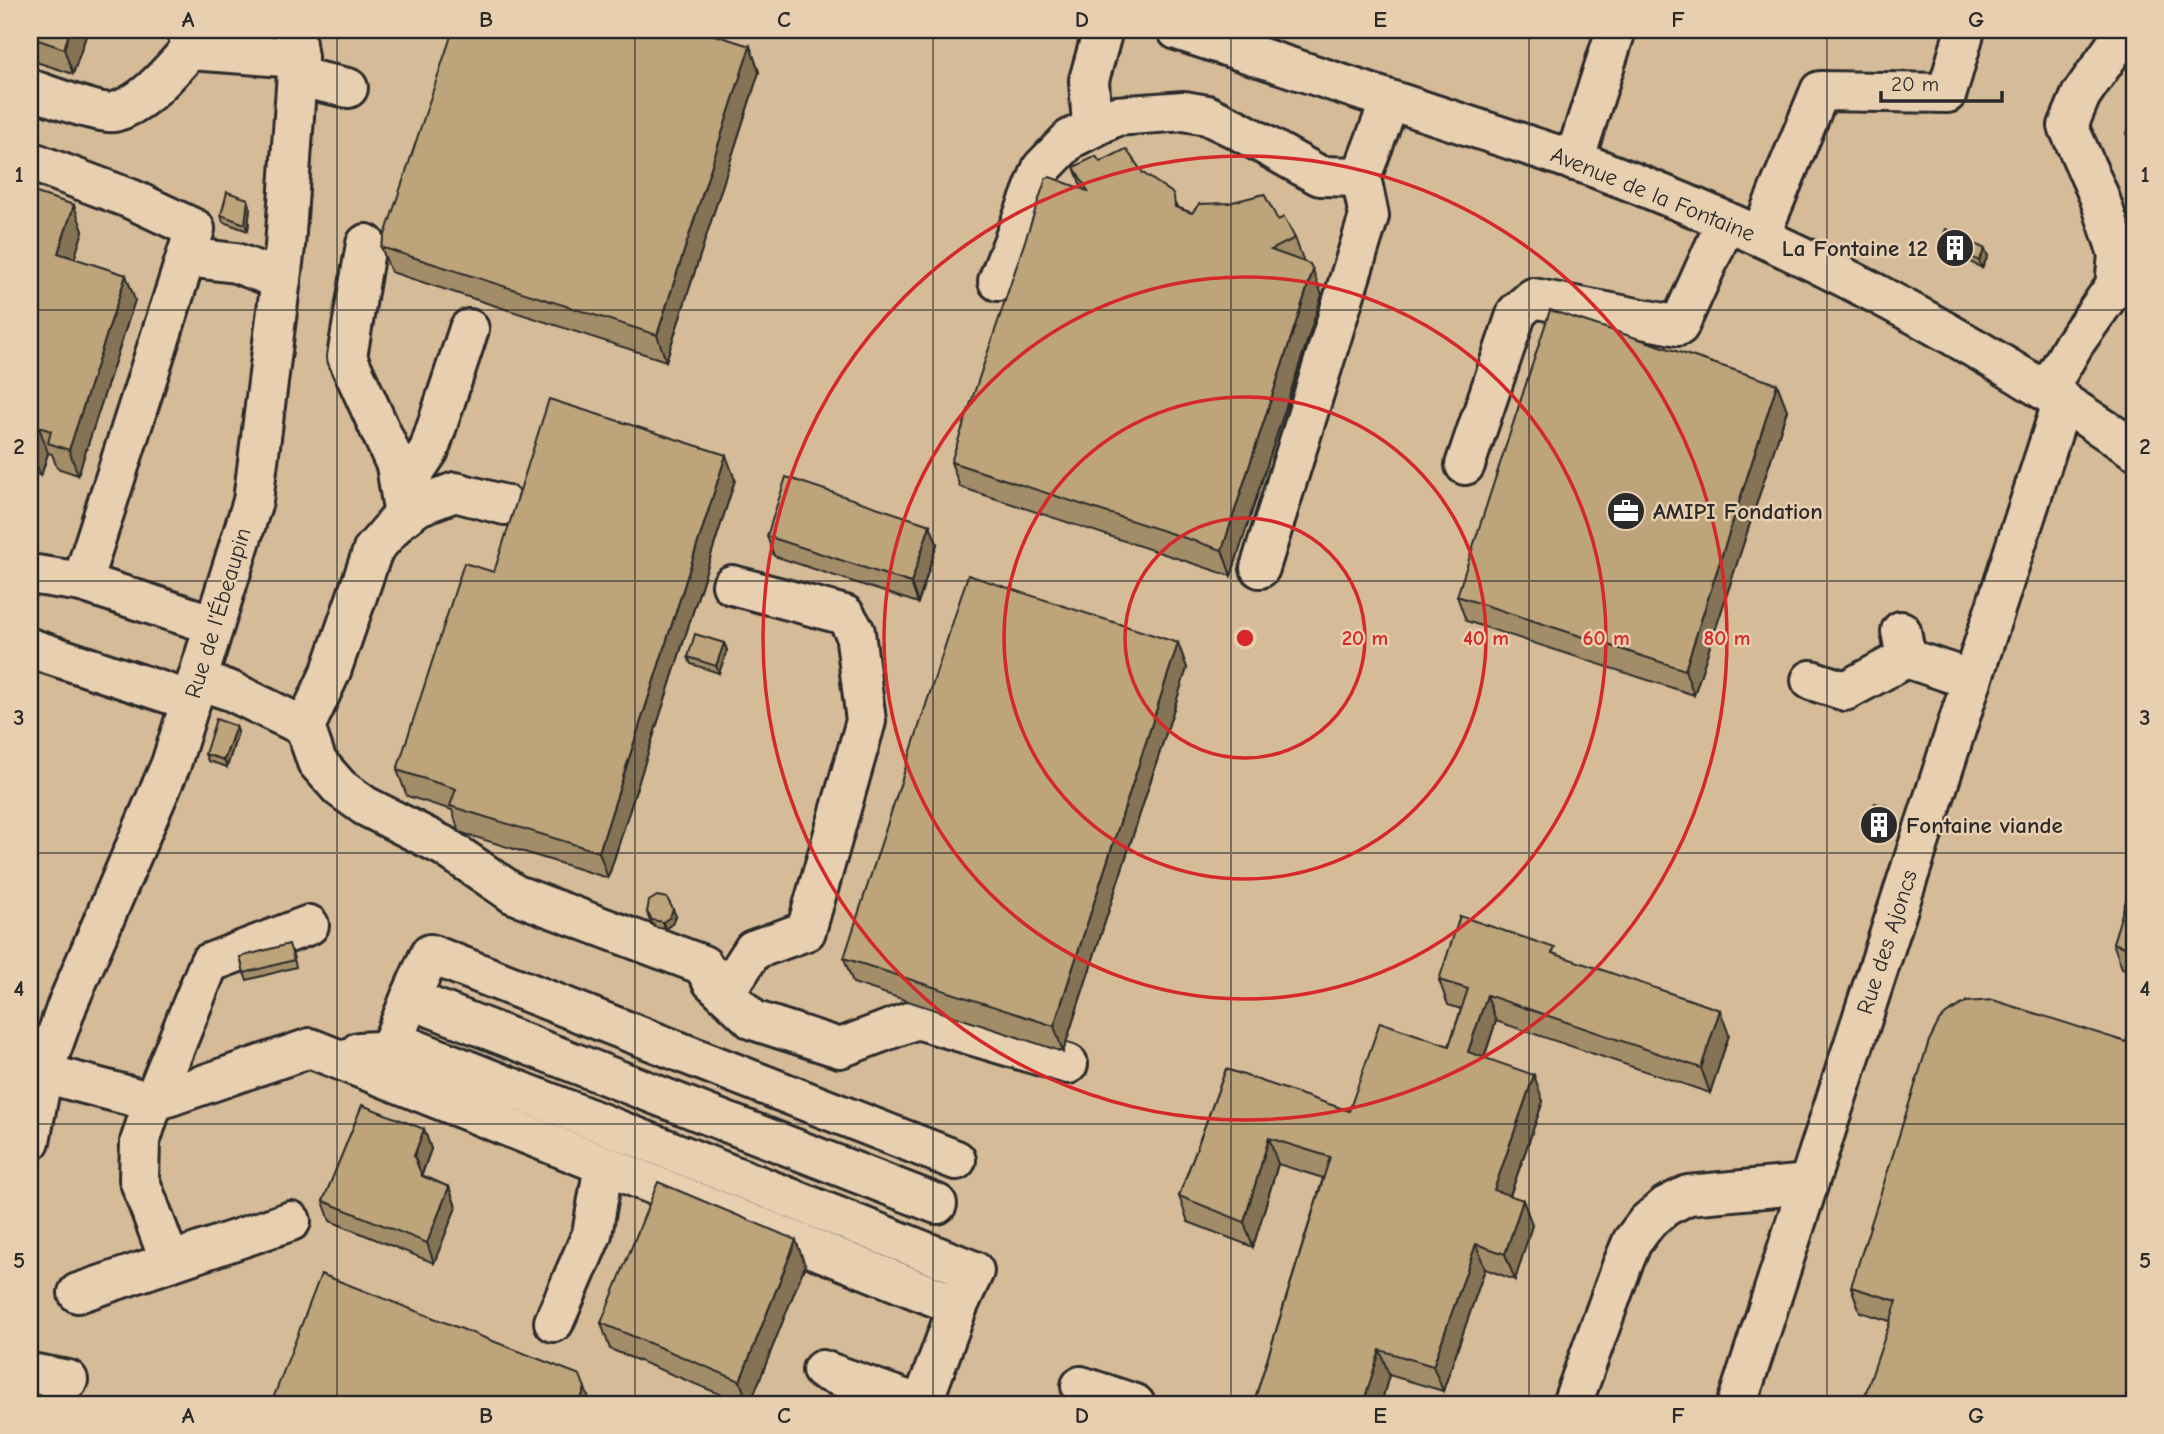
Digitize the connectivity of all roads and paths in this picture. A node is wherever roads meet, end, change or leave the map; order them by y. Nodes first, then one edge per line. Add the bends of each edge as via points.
1 (1103, 30) edge
2 (1177, 30) edge
3 (1965, 30) edge
4 (2126, 30) edge
5 (1606, 32) edge
6 (189, 40) edge
7 (299, 49) edge
8 (348, 88) dead end
9 (30, 89) edge
10 (1390, 100) junction
11 (1092, 128) junction
12 (1574, 160) junction
13 (30, 162) edge
14 (1361, 177) junction
15 (1743, 229) junction
16 (366, 244) dead end
17 (186, 257) junction
18 (281, 280) junction
19 (998, 281) dead end
20 (469, 329) dead end
21 (2055, 396) junction
22 (2134, 449) edge
23 (1465, 465) dead end
24 (402, 504) junction
25 (505, 505) dead end
26 (1260, 568) dead end
27 (34, 572) edge
28 (82, 582) junction
29 (732, 585) dead end
30 (215, 625) junction
31 (30, 648) edge
32 (1811, 680) dead end
33 (1972, 680) junction
34 (194, 691) junction
35 (305, 727) junction
36 (309, 925) dead end
37 (712, 981) junction
38 (410, 999) junction
39 (390, 1048) junction
40 (1069, 1064) dead end
41 (353, 1065) junction
42 (43, 1073) junction
43 (153, 1102) junction
44 (30, 1141) edge
45 (956, 1160) dead end
46 (604, 1165) junction
47 (1808, 1184) junction
48 (937, 1204) dead end
49 (291, 1221) dead end
50 (170, 1262) junction
51 (78, 1293) dead end
52 (958, 1306) junction
53 (554, 1322) dead end
54 (822, 1370) dead end
55 (30, 1373) edge
56 (68, 1380) dead end
57 (1081, 1385) dead end
58 (920, 1404) edge
59 (1135, 1404) edge
60 (1572, 1404) edge
61 (1737, 1404) edge

1 - 11 street via 1089,80
2 - 10 street, Avenue de la Fontaine
3 - 15 street via 1947,93 1820,91
4 - 21 street, Rue des Ajoncs via 2081,95 2068,126 2118,254 2115,286 2074,344
5 - 12 street
6 - 7 street
6 - 9 street via 155,87 112,113
7 - 8 street
7 - 18 street, Rue de l'Ébeaupin
10 - 12 street, Avenue de la Fontaine
10 - 14 street
11 - 14 street via 1116,116 1184,111 1207,115 1320,176
11 - 19 street via 1070,139 1042,168
12 - 15 street, Avenue de la Fontaine
13 - 17 street via 131,198 195,229
14 - 26 street via 1369,216
15 - 21 street, Avenue de la Fontaine via 1884,297
15 - 23 street via 1679,326 1533,299 1517,312
16 - 24 street via 347,357 396,464
17 - 18 street via 236,263
17 - 28 street
18 - 30 street, Rue de l'Ébeaupin via 253,501
20 - 24 street via 429,450
21 - 22 street, Avenue de la Fontaine
21 - 33 street, Rue des Ajoncs
24 - 25 street via 418,506 455,492
24 - 35 street via 373,550 331,671
27 - 28 street
28 - 30 street
29 - 37 street via 845,615 855,632 866,721 806,930 754,950 737,975
30 - 34 street, Rue de l'Ébeaupin
31 - 34 street
32 - 33 street via 1845,691 1903,645
33 - 47 street, Rue des Ajoncs
34 - 35 street via 231,691
34 - 42 street, Rue de l'Ébeaupin via 168,772 68,1003
35 - 37 street via 317,762 340,788 365,806 444,846 514,894 703,965
36 - 43 street via 209,963
37 - 40 street via 753,1020 840,1048 917,1018
38 - 39 street
38 - 45 street via 430,954
38 - 48 street
39 - 41 street via 359,1052
39 - 52 street via 404,1045 974,1270
41 - 43 street via 310,1048
41 - 46 street
42 - 43 street
42 - 44 street, Rue de l'Ébeaupin
43 - 50 street via 140,1142 139,1179
46 - 52 street
46 - 53 street via 592,1234
47 - 60 street via 1688,1195 1647,1222 1622,1266
47 - 61 street, Rue des Ajoncs
49 - 50 street
50 - 51 street
52 - 58 street
54 - 58 street
55 - 56 street
57 - 59 street

